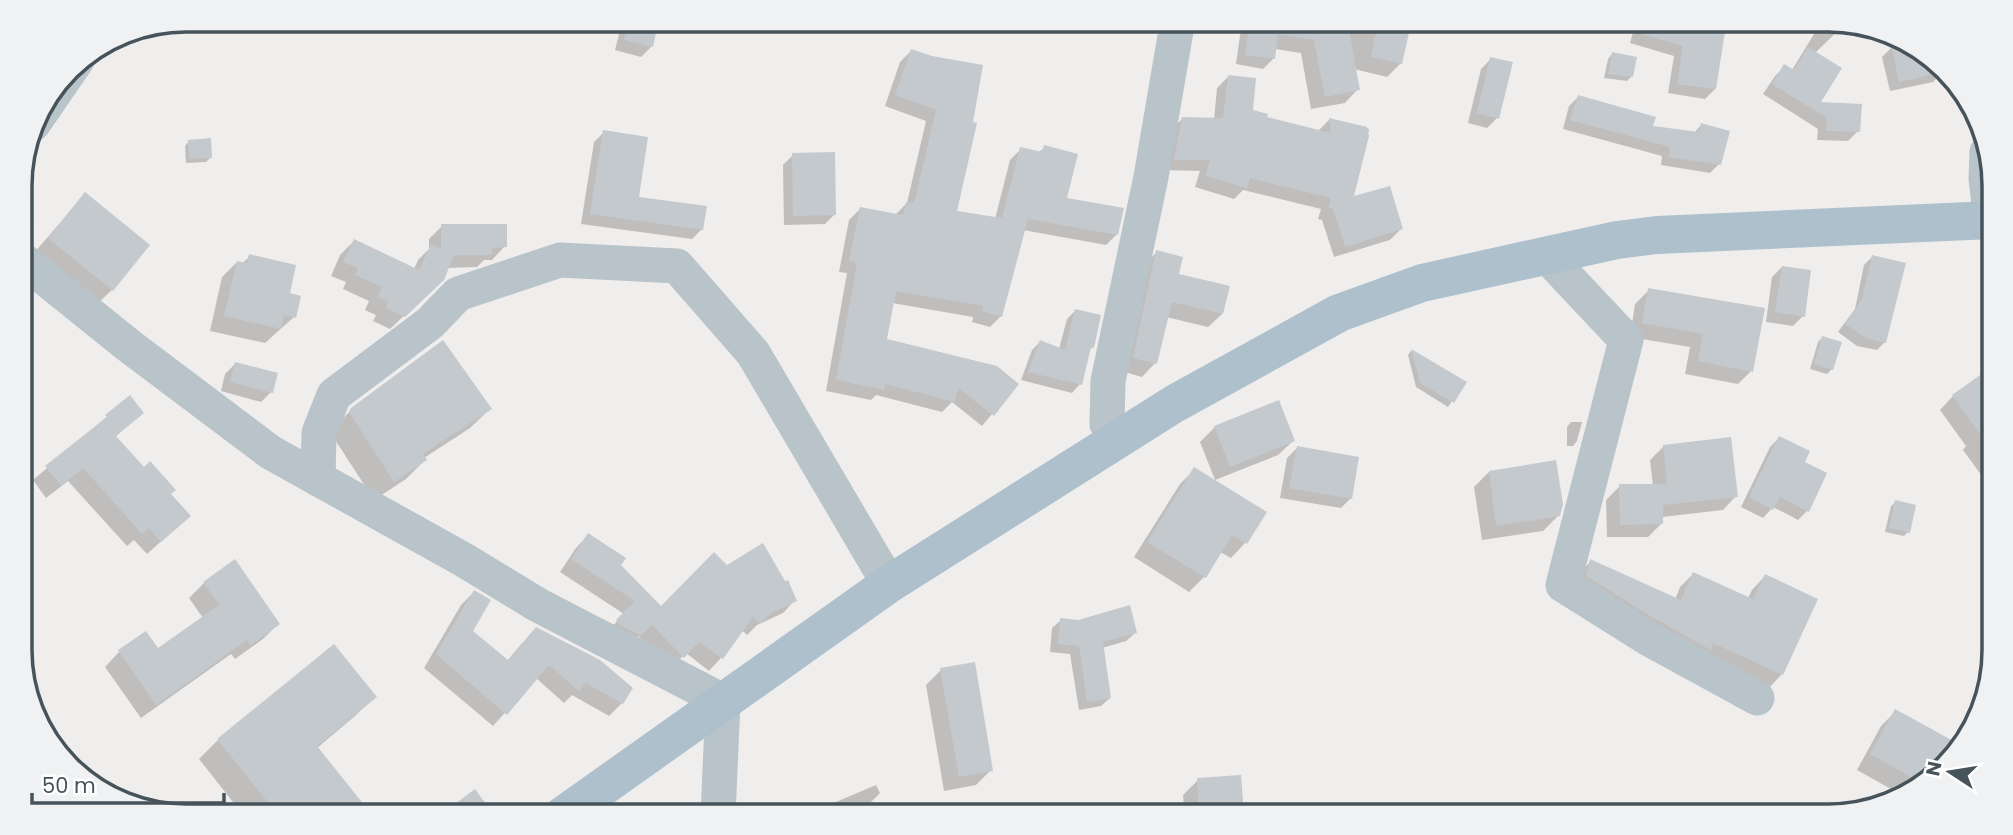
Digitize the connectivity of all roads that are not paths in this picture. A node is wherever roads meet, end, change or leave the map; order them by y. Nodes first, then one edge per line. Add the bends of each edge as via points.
1 (1176, 32) edge
2 (1982, 220) edge
3 (1546, 254) junction
4 (32, 268) edge
5 (1115, 441) junction
6 (318, 479) junction
7 (889, 584) junction
8 (1757, 698) dead end
9 (723, 701) junction
10 (579, 804) edge
11 (719, 804) edge

1 - 5 street via 1108,381 1107,424
2 - 3 main road via 1657,235
3 - 5 main road via 1422,283 1339,313
3 - 8 street via 1626,340 1563,586
4 - 6 street via 270,452
5 - 7 main road
6 - 7 street via 319,433 334,395 430,323 458,294 560,260 677,266 753,352
6 - 9 street via 538,605
7 - 9 main road
9 - 10 main road
9 - 11 street

